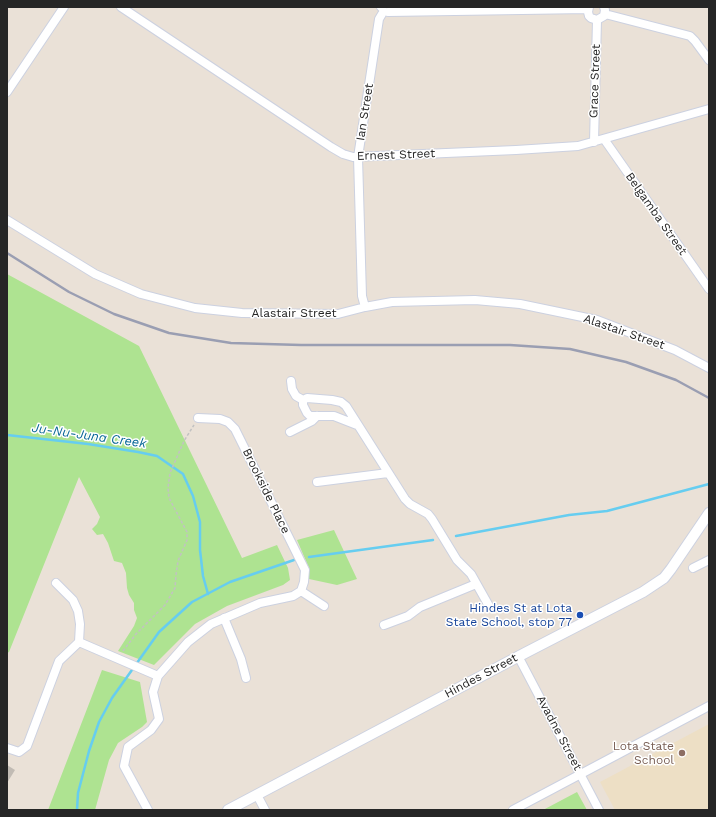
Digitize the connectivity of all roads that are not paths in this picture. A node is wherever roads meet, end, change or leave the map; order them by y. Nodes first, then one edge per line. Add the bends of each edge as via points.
1 (64, 7) edge
2 (121, 7) edge
3 (589, 8) edge
4 (384, 9) edge
5 (604, 11) edge
6 (597, 20) junction
7 (709, 60) edge
8 (7, 92) edge
9 (709, 109) edge
10 (604, 140) junction
11 (594, 142) junction
12 (358, 157) junction
13 (7, 220) edge
14 (709, 289) edge
15 (365, 307) junction
16 (709, 368) edge
17 (291, 381) dead end
18 (303, 400) junction
19 (317, 416) junction
20 (198, 418) road end
21 (357, 425) junction
22 (290, 432) dead end
23 (388, 473) junction
24 (317, 482) dead end
25 (708, 516) edge
26 (709, 560) edge
27 (694, 568) dead end
28 (56, 583) dead end
29 (476, 584) junction
30 (301, 591) junction
31 (324, 606) dead end
32 (489, 606) dead end
33 (224, 618) junction
34 (384, 625) dead end
35 (78, 642) junction
36 (518, 656) junction
37 (158, 676) junction
38 (246, 678) dead end
39 (709, 706) edge
40 (7, 748) edge
41 (580, 774) junction
42 (257, 795) junction
43 (148, 810) edge
44 (228, 810) edge
45 (265, 810) edge
46 (513, 810) edge
47 (599, 810) edge

1 - 8 street
2 - 12 street, Ernest Street via 331,147 343,154
3 - 4 street
3 - 6 street via 591,18
4 - 12 street, Ian Street via 379,20
5 - 6 street via 602,18
5 - 7 street via 690,36
6 - 11 street, Grace Street
9 - 10 street, Ernest Street
10 - 11 street, Ernest Street
10 - 14 street, Belgamba Street
11 - 12 street, Ernest Street via 578,146 532,149
12 - 15 street, Ian Street via 362,296
13 - 15 street, Alastair Street via 95,274 141,294 195,308 242,313 338,314
15 - 16 street, Alastair Street via 392,302 475,300 520,304 596,320 675,350
17 - 18 street via 296,396
18 - 19 street via 307,413 310,416
18 - 21 street via 307,398 341,402
19 - 21 street via 334,416
19 - 22 street
20 - 30 street, Brookside Place via 220,419 235,429 305,570
21 - 23 street
23 - 24 street
23 - 29 street via 405,499 432,519 457,560 471,574
25 - 36 street, Hindes Street via 671,569 656,584
26 - 27 street
28 - 35 street via 73,600 78,611
29 - 32 street
29 - 34 street
30 - 31 street
30 - 33 street via 293,596 260,603
33 - 37 street via 211,624 188,642
33 - 38 street
35 - 37 street
35 - 40 street via 59,661 27,746 18,752
36 - 41 street, Avadne Street
36 - 42 street, Hindes Street
37 - 43 street via 153,692 159,719 151,730 128,747 124,766
39 - 41 street
41 - 46 street
41 - 47 street, Avadne Street
42 - 44 street, Hindes Street
42 - 45 street

